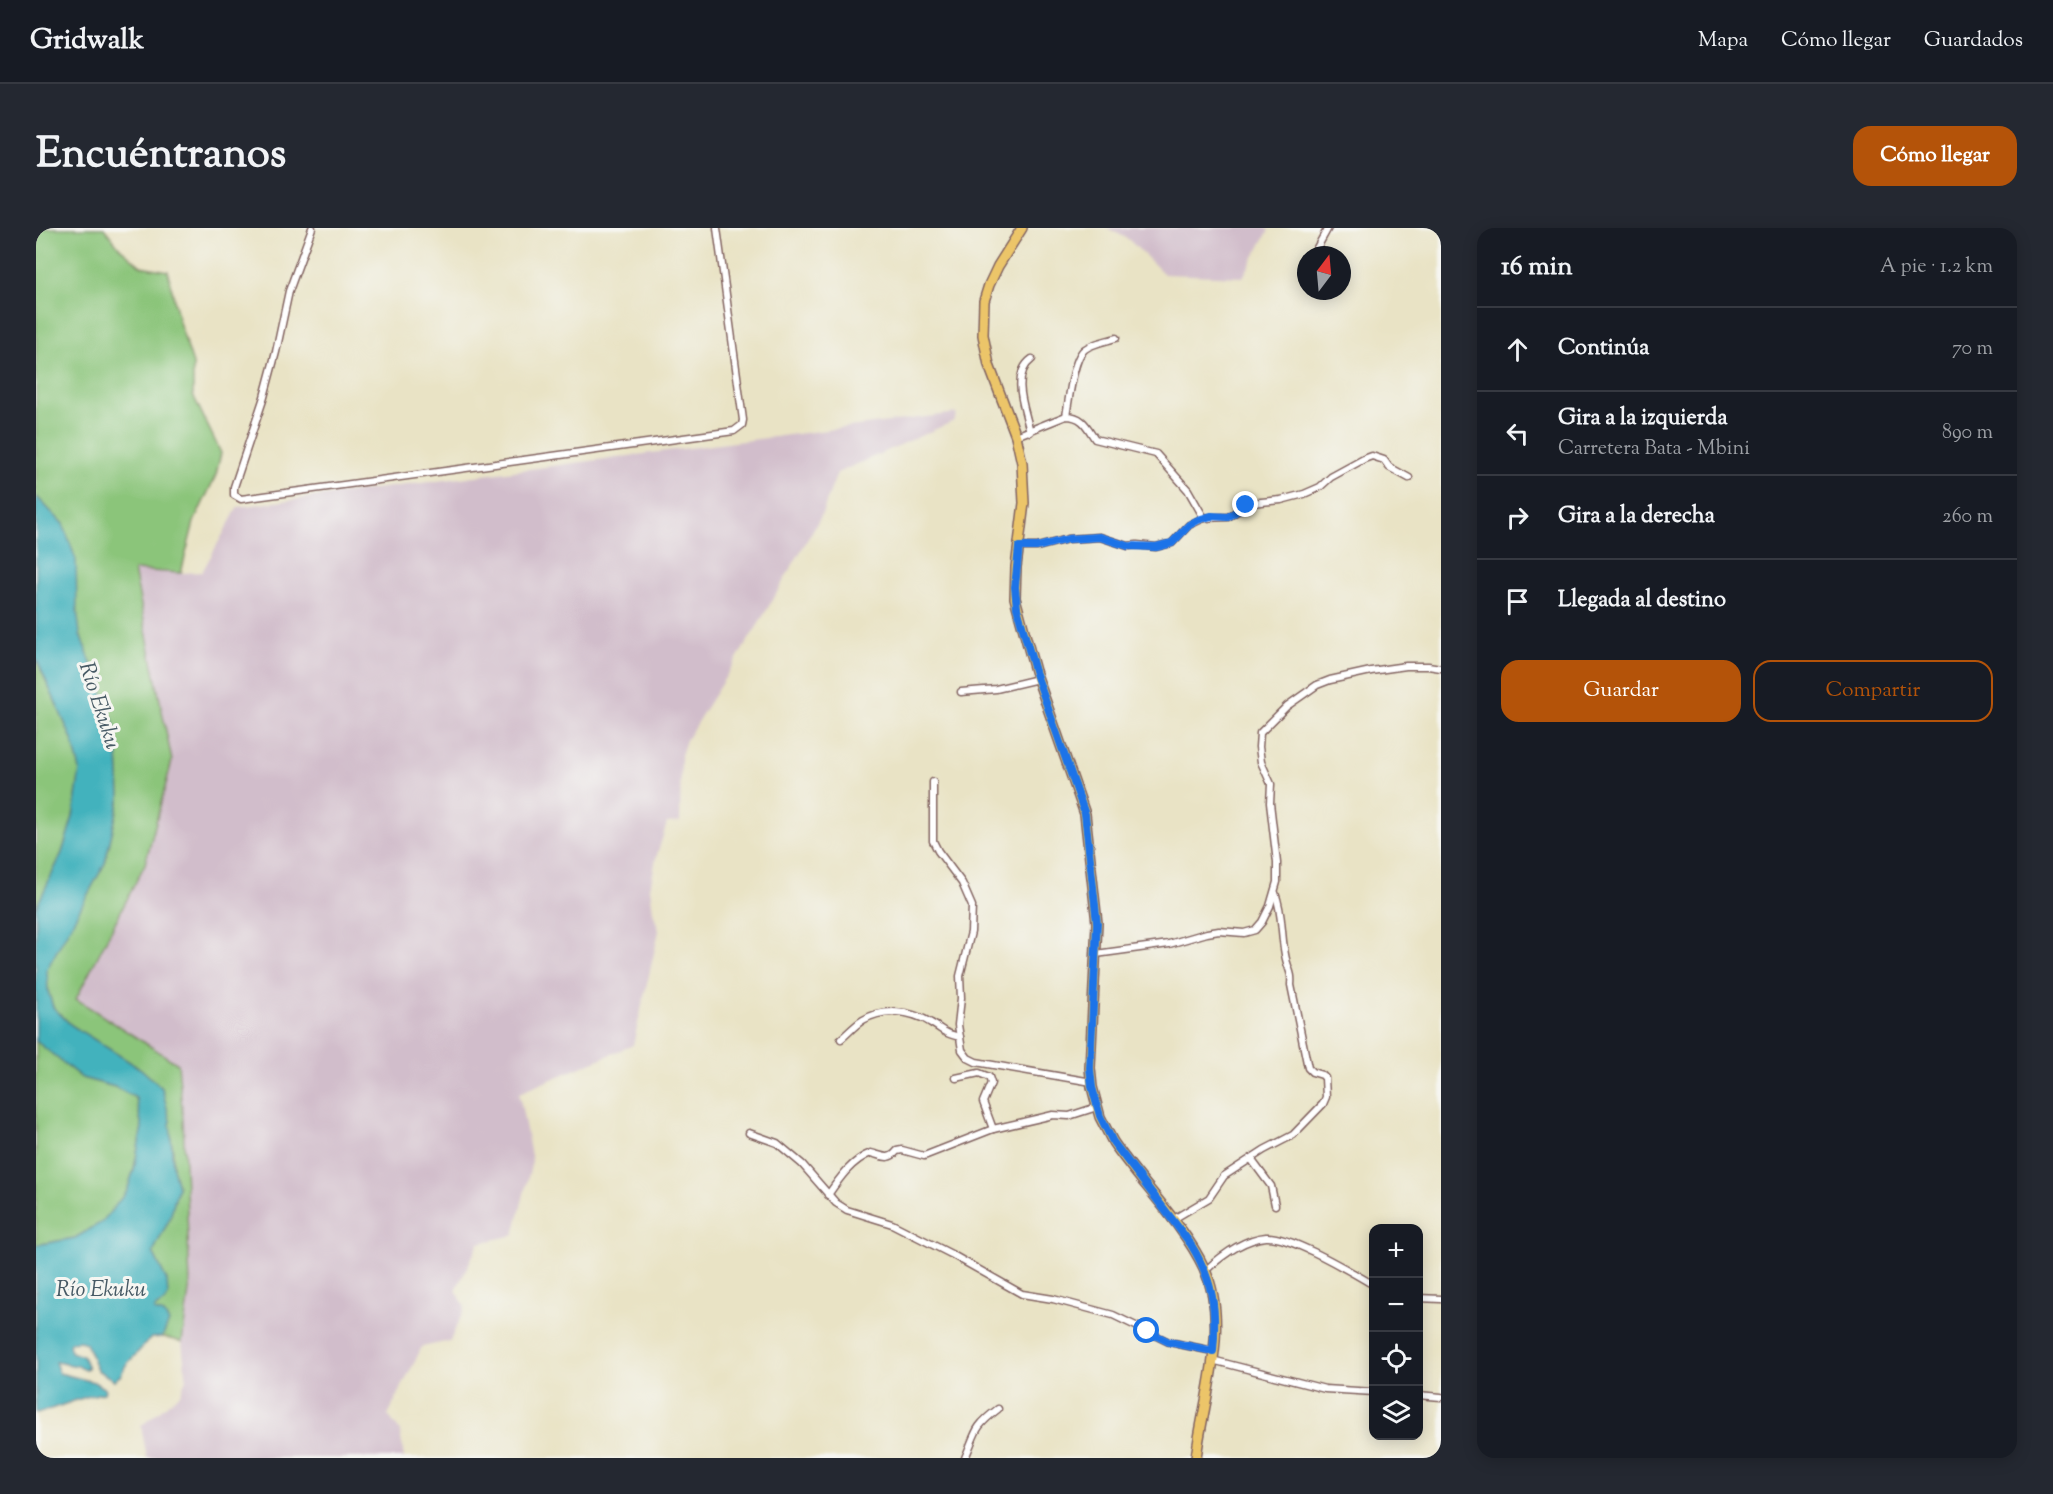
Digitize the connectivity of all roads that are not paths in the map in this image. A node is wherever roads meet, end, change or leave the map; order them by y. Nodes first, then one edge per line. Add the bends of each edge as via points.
1 (312, 228) edge
2 (717, 228) edge
3 (1022, 228) edge
4 (1328, 228) edge
5 (1318, 246) edge
6 (1116, 338) dead end
7 (1032, 359) dead end
8 (1066, 416) junction
9 (1030, 432) junction
10 (1016, 436) junction
11 (1409, 478) dead end
12 (1204, 518) junction
13 (1019, 547) junction
14 (1441, 668) edge
15 (1038, 679) junction
16 (961, 692) dead end
17 (933, 782) dead end
18 (1275, 892) junction
19 (1096, 954) junction
20 (960, 1037) junction
21 (841, 1039) dead end
22 (956, 1078) dead end
23 (1092, 1082) junction
24 (1097, 1107) junction
25 (993, 1129) junction
26 (748, 1133) dead end
27 (1251, 1159) junction
28 (828, 1195) junction
29 (1275, 1205) dead end
30 (1172, 1220) junction
31 (1205, 1271) junction
32 (1369, 1282) edge
33 (1423, 1298) edge
34 (1441, 1299) edge
35 (1213, 1355) junction
36 (1369, 1392) edge
37 (1423, 1395) edge
38 (1441, 1397) edge
39 (998, 1409) dead end
40 (965, 1458) edge
41 (1196, 1458) edge

1 - 2 street via 289,291 264,397 234,487 234,495 241,499 734,431 743,420
3 - 10 main road via 989,285 982,316 985,350
4 - 5 street
6 - 8 street via 1088,347 1080,354
7 - 9 street via 1020,376
8 - 9 street
8 - 12 street via 1086,423 1095,439 1156,454 1188,490
9 - 10 street
10 - 13 main road via 1024,493
11 - 12 street via 1372,456 1348,466 1320,488 1305,494 1251,503 1228,517
12 - 13 street via 1189,525 1172,543 1156,547 1128,546 1100,537
13 - 15 main road via 1015,598
14 - 18 street via 1406,666 1330,680 1287,706 1263,729 1259,747 1271,784 1277,863
15 - 16 street
15 - 19 main road via 1085,814 1097,923
17 - 20 street via 933,841 962,883 972,906 971,932 960,976
18 - 19 street via 1263,922 1250,932 1206,933 1169,944
18 - 27 street via 1308,1068 1325,1078 1326,1097 1293,1135
19 - 23 main road
20 - 21 street via 944,1033 914,1015 898,1012 863,1020
20 - 23 street via 962,1050 971,1060
22 - 25 street via 979,1073 989,1077 991,1083 983,1102
23 - 24 main road
24 - 25 street via 1069,1116 1053,1115
24 - 30 main road via 1113,1142
25 - 28 street via 924,1156 902,1150 887,1158 866,1155 854,1163
26 - 28 street via 777,1143 802,1164
27 - 29 street via 1270,1186
27 - 30 street via 1224,1176 1209,1198
28 - 35 street via 847,1210 892,1224 1022,1294 1113,1315 1169,1342
30 - 31 main road
31 - 32 street via 1219,1258 1250,1241 1268,1237 1311,1251
31 - 35 main road via 1213,1293
33 - 34 street
35 - 36 street via 1325,1389
35 - 41 main road
37 - 38 street
39 - 40 street via 980,1422

